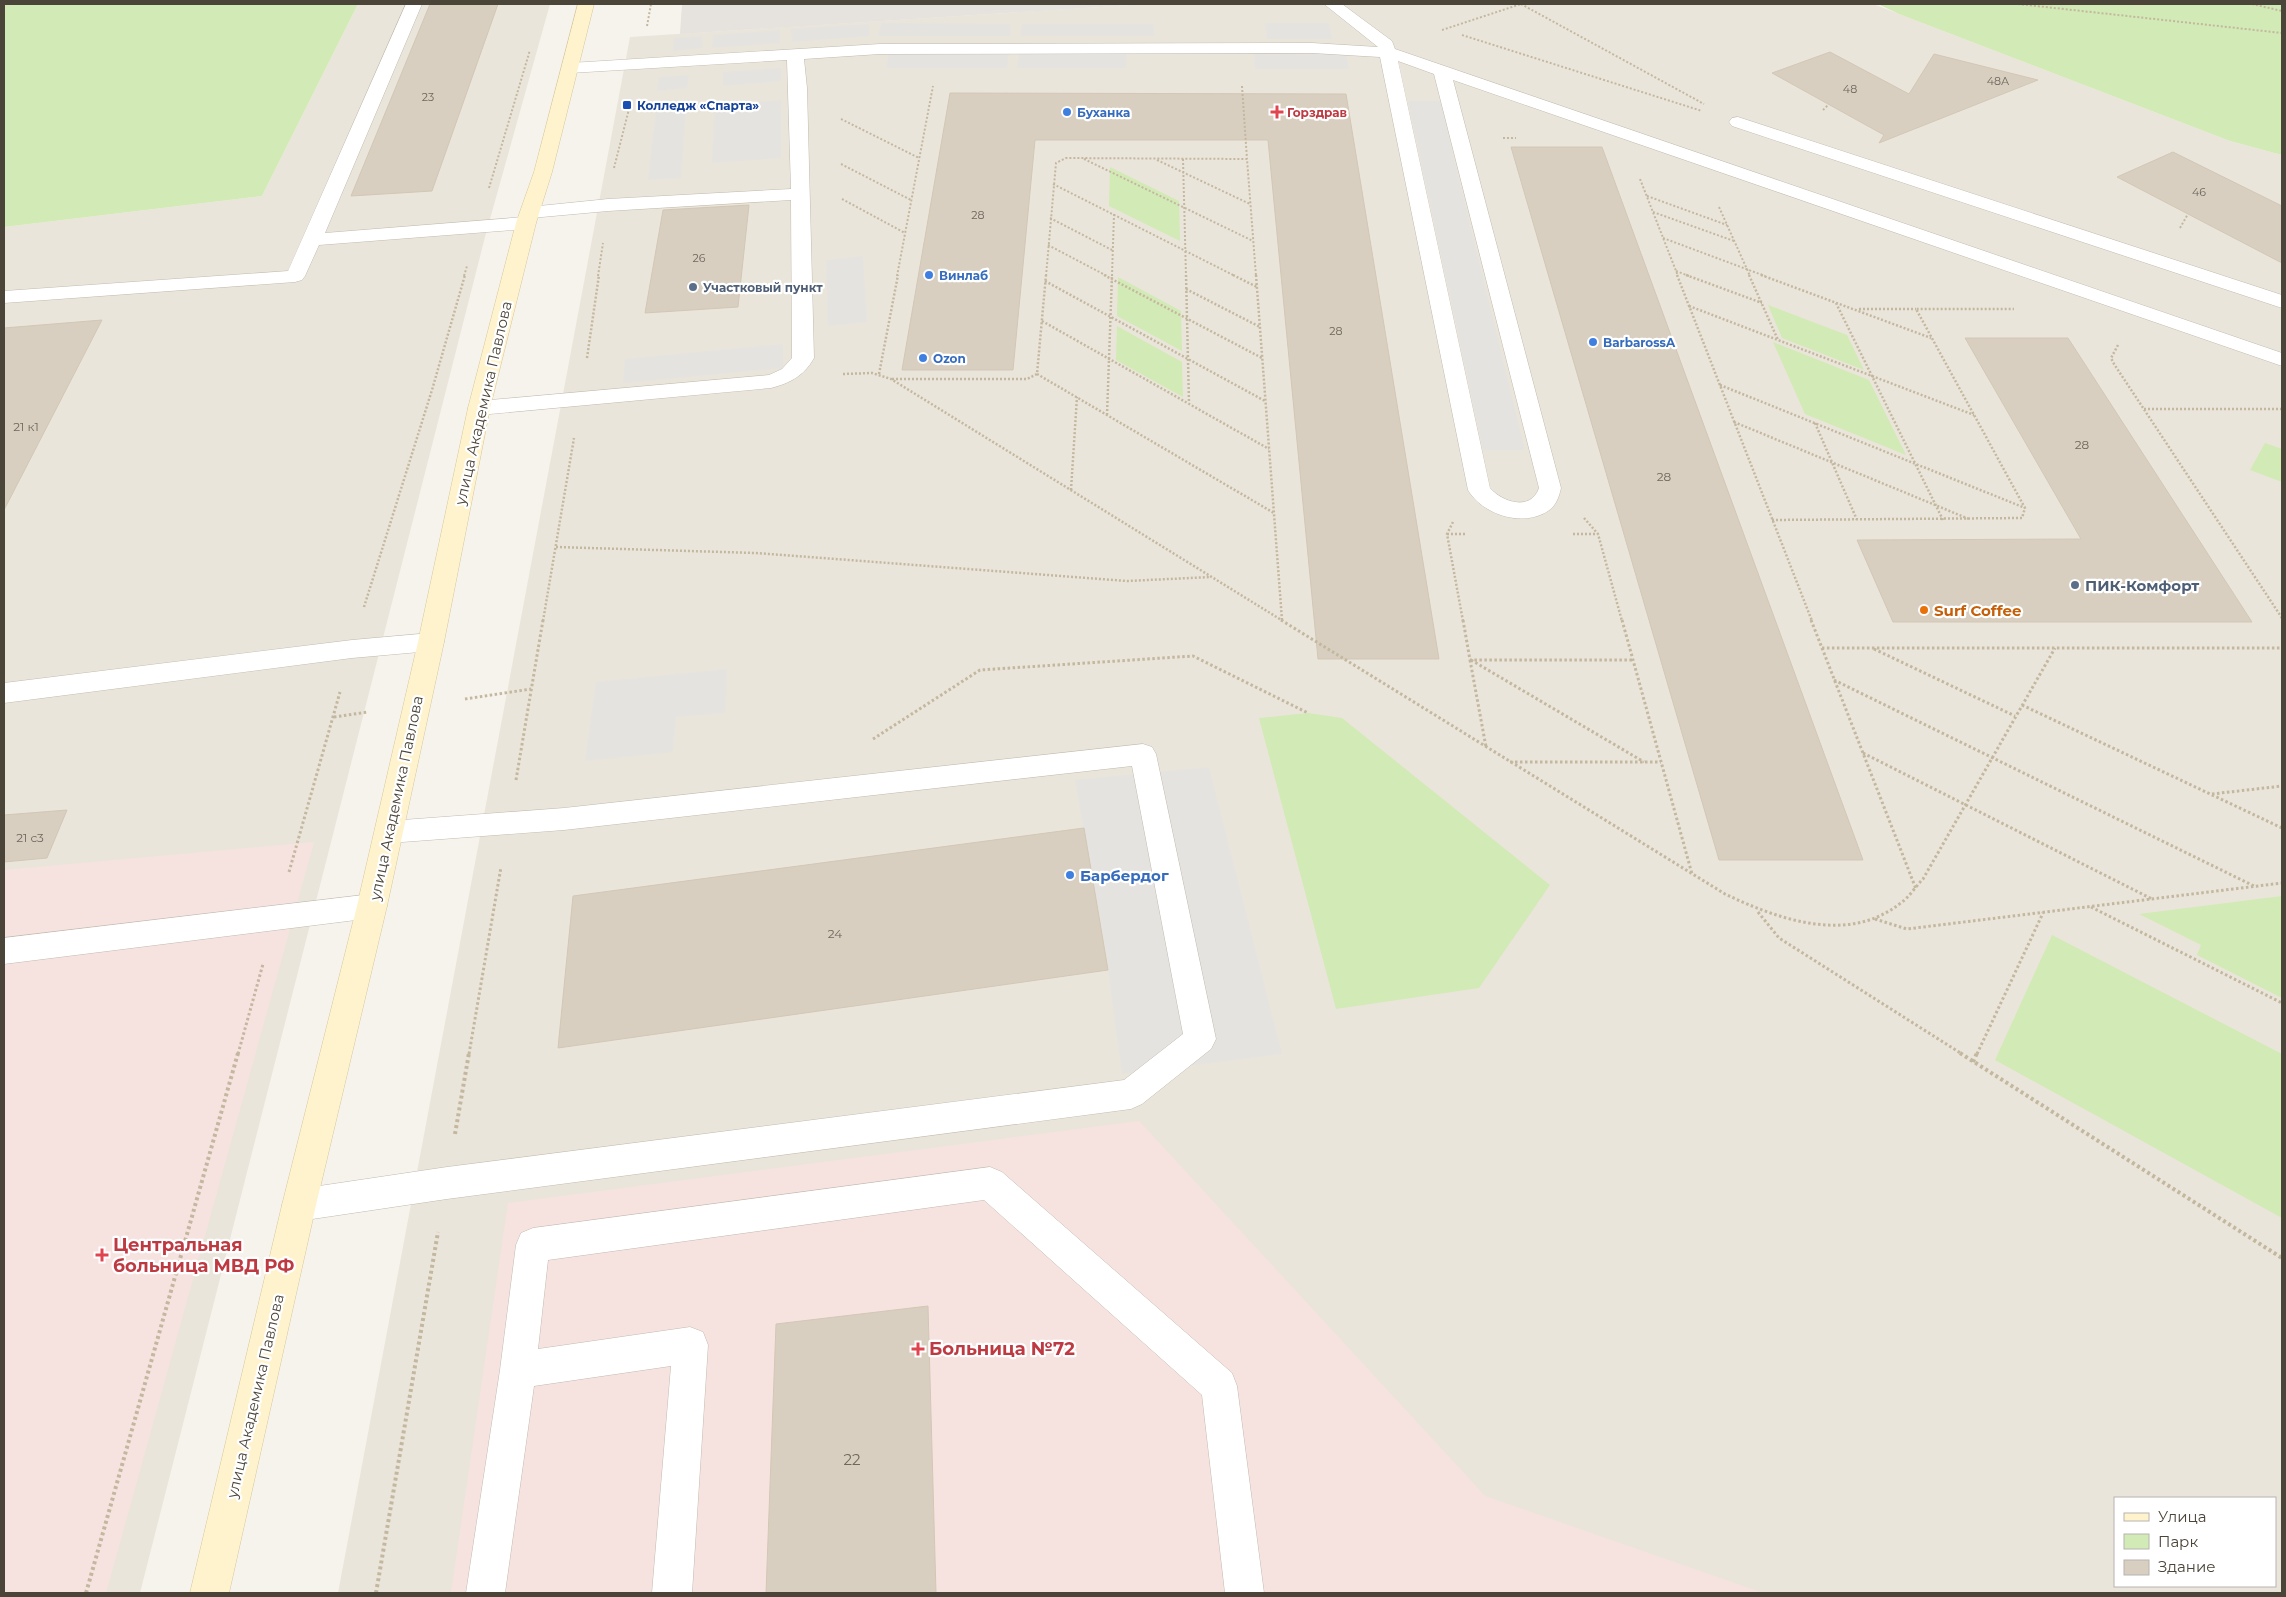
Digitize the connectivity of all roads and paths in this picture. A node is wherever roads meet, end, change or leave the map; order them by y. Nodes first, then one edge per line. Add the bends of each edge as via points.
1 (414, 4) edge
2 (586, 4) edge
3 (1332, 4) edge
4 (1521, 4) edge
5 (2018, 4) edge
6 (2252, 4) edge
7 (2282, 11) edge
8 (1365, 28) junction
9 (1445, 30) junction
10 (2282, 33) edge
11 (532, 42) dead end
12 (1388, 52) junction
13 (795, 54) junction
14 (570, 68) junction
15 (1442, 70) junction
16 (933, 86) dead end
17 (1242, 86) dead end
18 (798, 98) junction
19 (1738, 122) junction
20 (1621, 132) junction
21 (799, 142) junction
22 (920, 158) junction
23 (1084, 158) junction
24 (1154, 158) junction
25 (1183, 158) junction
26 (1247, 158) junction
27 (1183, 172) junction
28 (1053, 184) junction
29 (799, 185) junction
30 (1646, 196) junction
31 (912, 200) junction
32 (1250, 204) junction
33 (1718, 204) dead end
34 (1184, 208) junction
35 (1652, 211) junction
36 (1114, 214) junction
37 (527, 218) junction
38 (1050, 218) junction
39 (1727, 225) junction
40 (478, 226) junction
41 (905, 233) junction
42 (1662, 238) junction
43 (312, 240) junction
44 (1253, 241) junction
45 (1734, 241) junction
46 (1048, 245) junction
47 (1112, 250) junction
48 (1185, 251) junction
49 (1747, 270) junction
50 (1676, 271) junction
51 (1111, 278) junction
52 (1045, 281) junction
53 (1257, 287) junction
54 (1186, 289) junction
55 (4, 297) edge
56 (1835, 302) junction
57 (2282, 302) edge
58 (1762, 304) junction
59 (1688, 305) junction
60 (1854, 309) junction
61 (1916, 309) junction
62 (2020, 309) dead end
63 (1110, 317) junction
64 (1187, 319) junction
65 (1042, 321) junction
66 (1260, 327) junction
67 (1932, 338) junction
68 (1778, 340) junction
69 (2116, 348) dead end
70 (1263, 358) junction
71 (1109, 359) junction
72 (1188, 359) junction
73 (2282, 360) edge
74 (879, 374) junction
75 (1037, 374) junction
76 (1872, 376) junction
77 (782, 378) junction
78 (891, 379) junction
79 (1720, 384) junction
80 (1077, 397) junction
81 (1265, 401) junction
82 (1189, 404) junction
83 (479, 408) junction
84 (2143, 408) junction
85 (2282, 409) edge
86 (1107, 415) junction
87 (1974, 415) junction
88 (1734, 422) junction
89 (1815, 423) junction
90 (1269, 449) junction
91 (1832, 462) junction
92 (1916, 464) junction
93 (1071, 490) junction
94 (1936, 505) junction
95 (2025, 508) junction
96 (1274, 513) junction
97 (1772, 520) junction
98 (1857, 520) junction
99 (1943, 520) junction
100 (1971, 520) junction
101 (1447, 534) dead end
102 (1598, 534) dead end
103 (556, 547) dead end
104 (1212, 577) junction
105 (2282, 618) edge
106 (1282, 620) junction
107 (431, 642) junction
108 (1822, 648) junction
109 (1872, 648) junction
110 (2055, 648) junction
111 (2282, 648) edge
112 (352, 649) junction
113 (1470, 660) junction
114 (1633, 660) junction
115 (1834, 680) junction
116 (4, 693) edge
117 (2022, 705) junction
118 (1308, 713) dead end
119 (2015, 716) junction
120 (872, 740) dead end
121 (1486, 747) junction
122 (1863, 753) junction
123 (1992, 757) junction
124 (1510, 762) junction
125 (1644, 762) junction
126 (1662, 762) junction
127 (2282, 786) edge
128 (2212, 794) junction
129 (1966, 805) junction
130 (2282, 828) edge
131 (389, 832) junction
132 (1692, 874) junction
133 (2282, 883) edge
134 (2256, 886) junction
135 (1916, 889) junction
136 (2153, 899) junction
137 (372, 906) junction
138 (2090, 907) junction
139 (1757, 911) junction
140 (2044, 912) junction
141 (276, 918) junction
142 (1875, 919) junction
143 (4, 951) edge
144 (2282, 1003) edge
145 (1973, 1062) junction
146 (299, 1205) junction
147 (2282, 1258) edge
148 (518, 1370) junction
149 (86, 1593) edge
150 (208, 1593) edge
151 (486, 1593) edge
152 (672, 1593) edge
153 (1246, 1593) edge

1 - 43 lane
2 - 14 street, улица Академика Павлова
3 - 8 lane
4 - 9 path
4 - 19 path
5 - 10 path
6 - 7 path
8 - 9 path via 1417,34
8 - 12 lane via 1385,42
9 - 19 path
11 - 40 path
12 - 13 lane via 1312,48 880,49
12 - 15 lane
12 - 15 lane via 1479,490 1495,505 1528,510 1543,504 1550,488
13 - 14 lane
13 - 18 lane
14 - 37 street, улица Академика Павлова via 543,172
15 - 20 lane
16 - 22 path
17 - 26 path
18 - 21 lane
18 - 22 path
19 - 57 lane
20 - 30 path
20 - 73 lane
21 - 29 lane
21 - 31 path
22 - 31 path
23 - 24 path
23 - 28 path via 1066,158 1056,163
23 - 34 path
24 - 25 path
24 - 27 path
25 - 26 path
25 - 27 path
26 - 32 path
27 - 32 path
27 - 34 path
28 - 36 path
28 - 38 path
29 - 37 lane via 608,205
29 - 41 path
29 - 77 lane via 802,358 797,368
30 - 35 path
30 - 39 path
31 - 41 path
32 - 44 path
33 - 39 path
34 - 44 path
34 - 48 path
35 - 42 path
35 - 45 path
36 - 47 path
36 - 48 path
37 - 40 lane
37 - 83 street, улица Академика Павлова
38 - 46 path
38 - 47 path
39 - 45 path
40 - 43 lane
40 - 112 path via 432,390
41 - 74 path
42 - 49 path
42 - 50 path
43 - 55 lane via 295,276
44 - 53 path
45 - 49 path
46 - 51 path
46 - 52 path
47 - 51 path
48 - 53 path
48 - 54 path
49 - 56 path
49 - 58 path
50 - 58 path
50 - 59 path
51 - 63 path
51 - 64 path
52 - 63 path
52 - 65 path
53 - 66 path
54 - 64 path
54 - 66 path
56 - 60 path
56 - 76 path
58 - 68 path
59 - 68 path
59 - 79 path
60 - 61 path
60 - 67 path
61 - 62 path
61 - 67 path
63 - 71 path
63 - 72 path
64 - 70 path
64 - 72 path
65 - 71 path
65 - 75 path
66 - 70 path
67 - 87 path
68 - 76 path
69 - 84 path via 2112,361
70 - 81 path
71 - 82 path
71 - 86 path
72 - 81 path
72 - 82 path
74 - 77 path via 862,372
74 - 78 path
75 - 78 path via 1027,379
75 - 80 path
76 - 87 path
76 - 92 path
77 - 83 lane
78 - 93 path
79 - 88 path
79 - 89 path
80 - 86 path
80 - 93 path
81 - 90 path
82 - 90 path
83 - 107 street, улица Академика Павлова
84 - 85 path
84 - 105 path
86 - 96 path
87 - 95 path
88 - 91 path
88 - 97 path
89 - 91 path
89 - 92 path
90 - 96 path
91 - 94 path
91 - 98 path
92 - 94 path
92 - 95 path
93 - 104 path
94 - 99 path
94 - 100 path
95 - 100 path via 2024,515 2017,520
96 - 106 path
97 - 98 path
97 - 108 path
98 - 99 path
99 - 100 path
101 - 113 path
102 - 114 path
103 - 104 path via 756,553 1127,581
104 - 106 path
106 - 121 path
107 - 112 lane
107 - 131 street, улица Академика Павлова
108 - 109 path
108 - 115 path
109 - 110 path
109 - 119 path
110 - 111 path
110 - 117 path
112 - 116 lane
112 - 141 path
113 - 114 path
113 - 121 path
113 - 125 path
114 - 126 path
115 - 122 path
115 - 123 path
117 - 119 path
117 - 128 path
118 - 120 path via 1193,656 980,670
119 - 123 path
121 - 124 path
122 - 129 path
122 - 135 path
123 - 129 path
123 - 134 path
124 - 125 path
124 - 132 path
125 - 126 path
126 - 132 path
127 - 128 path
128 - 130 path
129 - 135 path
129 - 136 path
131 - 137 street, улица Академика Павлова
131 - 146 lane via 564,820 1143,754 1200,1039 1131,1094
132 - 139 path
133 - 134 path
134 - 136 path
135 - 142 path via 1904,903
136 - 138 path
137 - 141 lane
137 - 146 street, улица Академика Павлова
138 - 140 path
138 - 144 path
139 - 142 path via 1813,925 1842,925
139 - 145 path via 1779,938
140 - 142 path via 1907,929
140 - 145 path
141 - 143 lane
141 - 149 path
145 - 147 path
146 - 150 street, улица Академика Павлова
148 - 151 lane
148 - 152 lane via 690,1345
148 - 153 lane via 533,1245 990,1182 1219,1386

